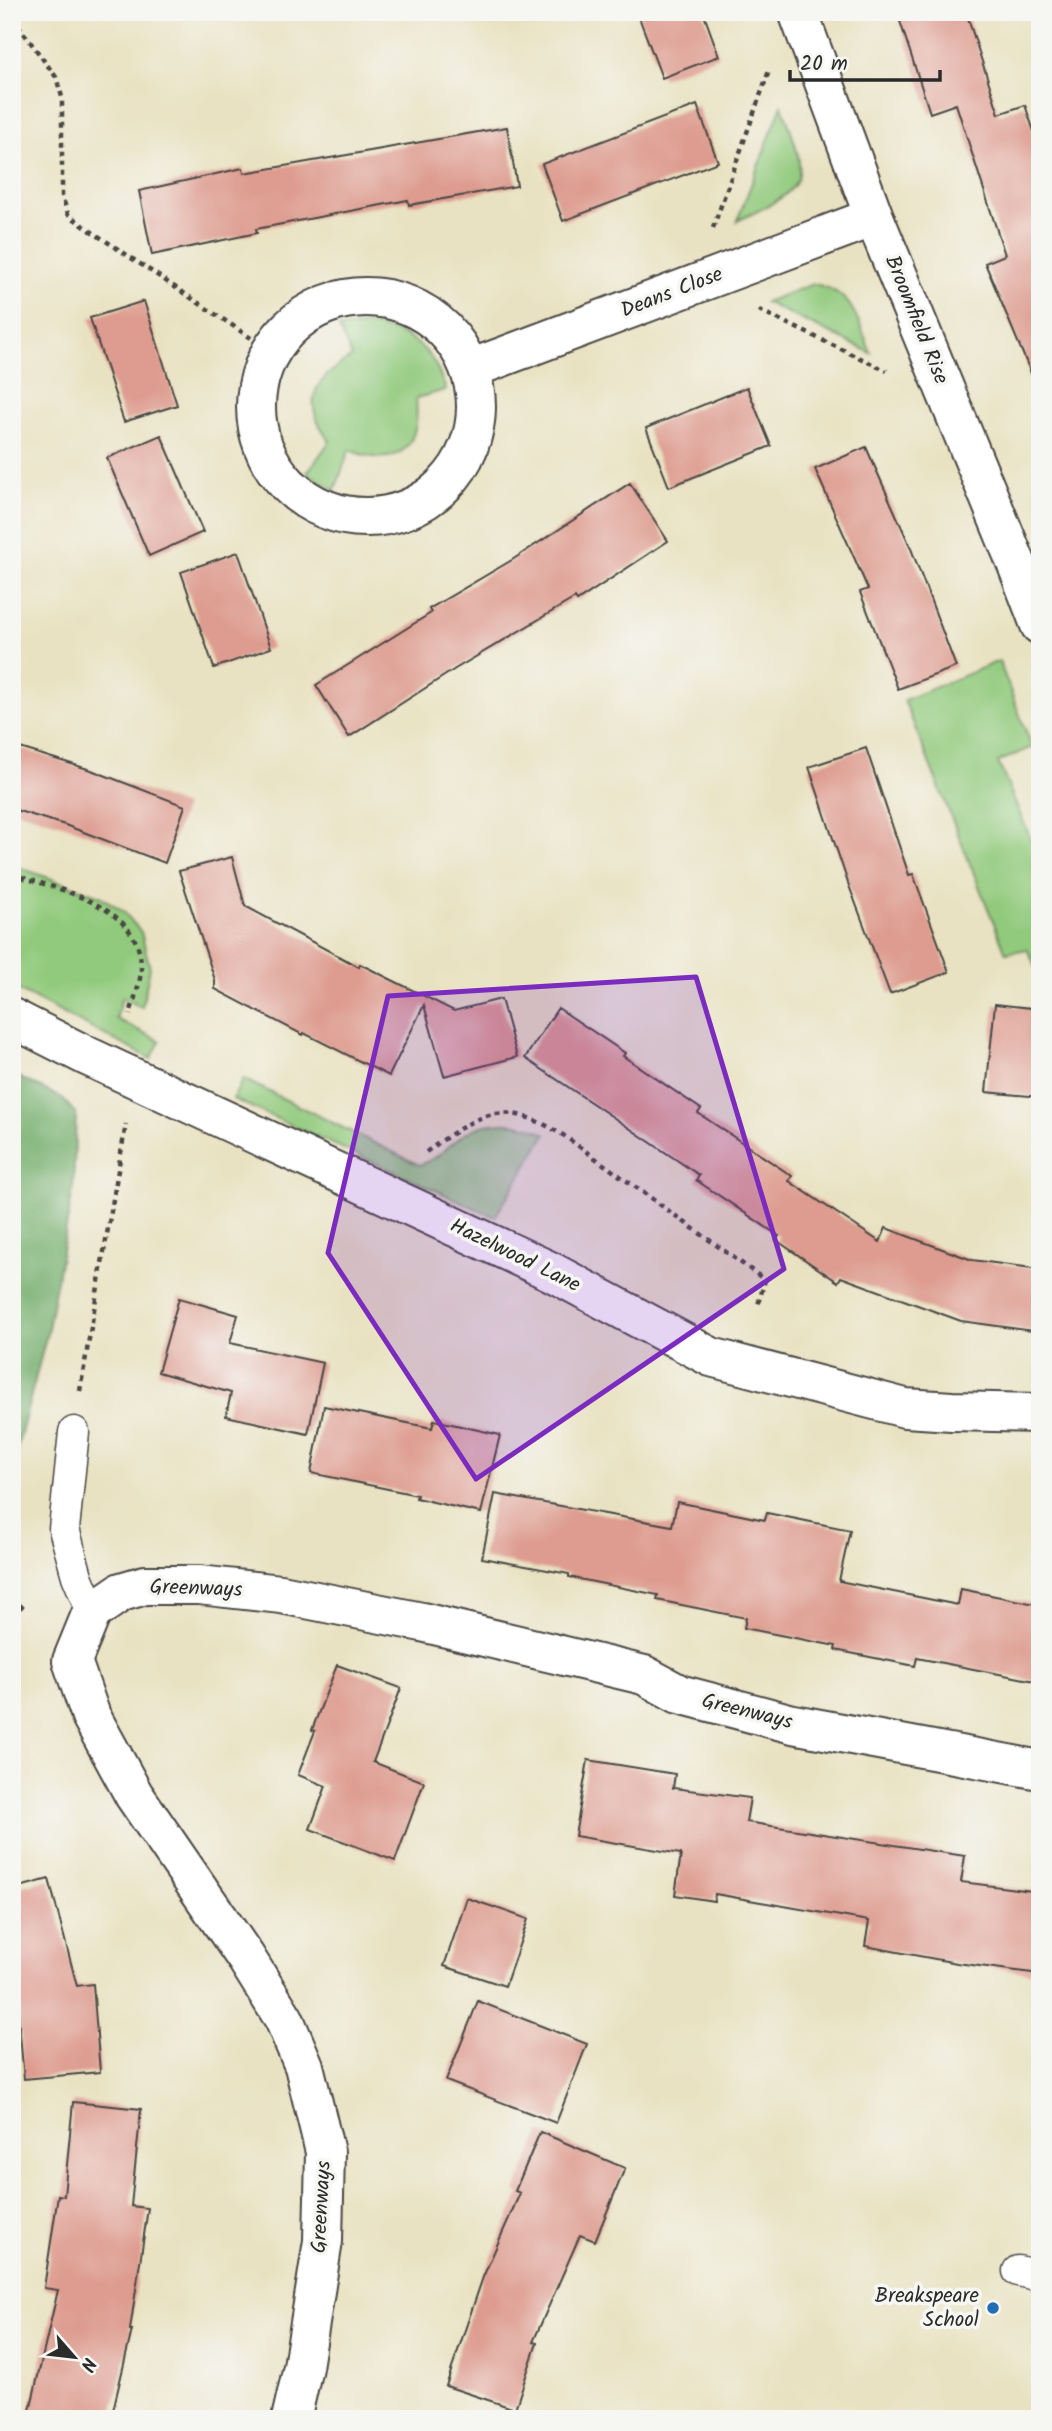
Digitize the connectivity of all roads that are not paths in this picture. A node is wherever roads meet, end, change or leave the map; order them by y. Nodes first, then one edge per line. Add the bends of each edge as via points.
1 (798, 12) edge
2 (874, 217) junction
3 (470, 369) junction
4 (1040, 625) edge
5 (12, 1018) edge
6 (1040, 1413) edge
7 (74, 1432) dead end
8 (92, 1612) junction
9 (1040, 1770) edge
10 (291, 2419) edge

1 - 2 street, Broomfield Rise
2 - 3 street, Deans Close
2 - 4 street, Broomfield Rise
3 - 3 street via 451,335 420,310 390,299 359,296 321,306 277,340 260,372 255,404 263,449 280,478 305,501 342,516 373,518 404,512 433,496 459,467 472,438 477,400
5 - 6 street, Hazelwood Lane via 550,1271 711,1357 905,1408
7 - 8 lane via 64,1529
8 - 9 street, Greenways via 121,1592 145,1585 199,1585 281,1594 644,1675 679,1694 793,1724
8 - 10 street, Greenways via 72,1661 91,1716 134,1795 284,2019 304,2066 325,2152 323,2241

